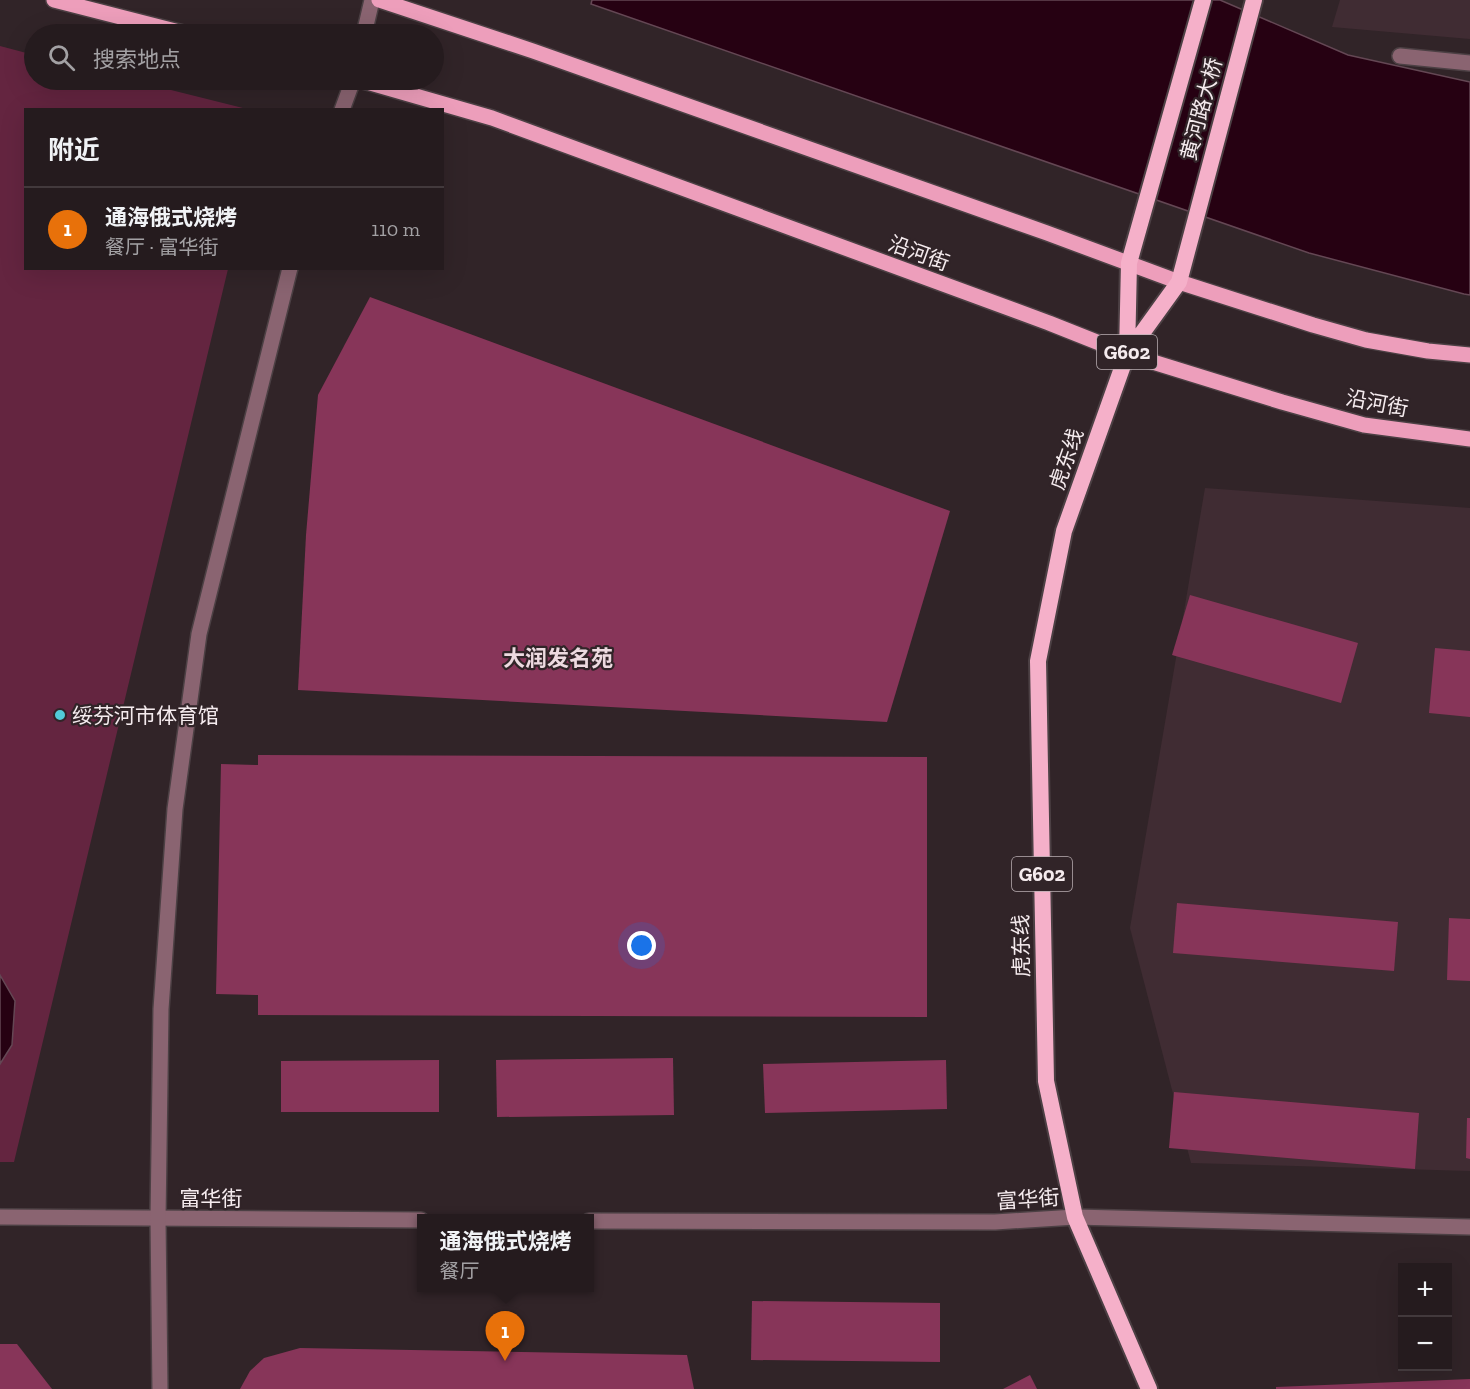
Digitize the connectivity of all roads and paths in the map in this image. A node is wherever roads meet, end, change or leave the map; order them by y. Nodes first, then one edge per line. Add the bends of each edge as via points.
1 (54, 0) edge
2 (372, 0) edge
3 (379, 0) edge
4 (1203, 0) edge
5 (1254, 0) edge
6 (148, 24) edge
7 (366, 24) edge
8 (1400, 56) dead end
9 (1470, 63) edge
10 (349, 90) edge
11 (395, 90) edge
12 (343, 108) edge
13 (1129, 263) junction
14 (290, 270) edge
15 (1179, 282) junction
16 (1127, 354) junction
17 (1470, 355) edge
18 (1470, 439) edge
19 (0, 1217) edge
20 (1075, 1217) junction
21 (158, 1219) junction
22 (417, 1220) edge
23 (594, 1221) edge
24 (1470, 1227) edge
25 (160, 1389) edge
26 (1149, 1389) edge

1 - 6 main road
2 - 7 street
3 - 13 main road
4 - 13 highway, 黄河路大桥 / G602
5 - 15 highway, 黄河路大桥 / G602
8 - 9 street
10 - 12 street
11 - 16 main road, 沿河街 via 492,118
13 - 15 main road
13 - 16 highway, G602
14 - 21 street via 199,634 178,785 161,1009
15 - 16 highway, G602
15 - 17 main road via 1366,340
16 - 18 main road, 沿河街 via 1364,425
16 - 20 highway, 虎东线 / G602 via 1064,531 1038,661 1046,1081
19 - 21 street, 富华街
20 - 23 street, 富华街 via 995,1222
20 - 24 street, 富华街
20 - 26 highway, 虎东线 / G602
21 - 22 street, 富华街
21 - 25 street

